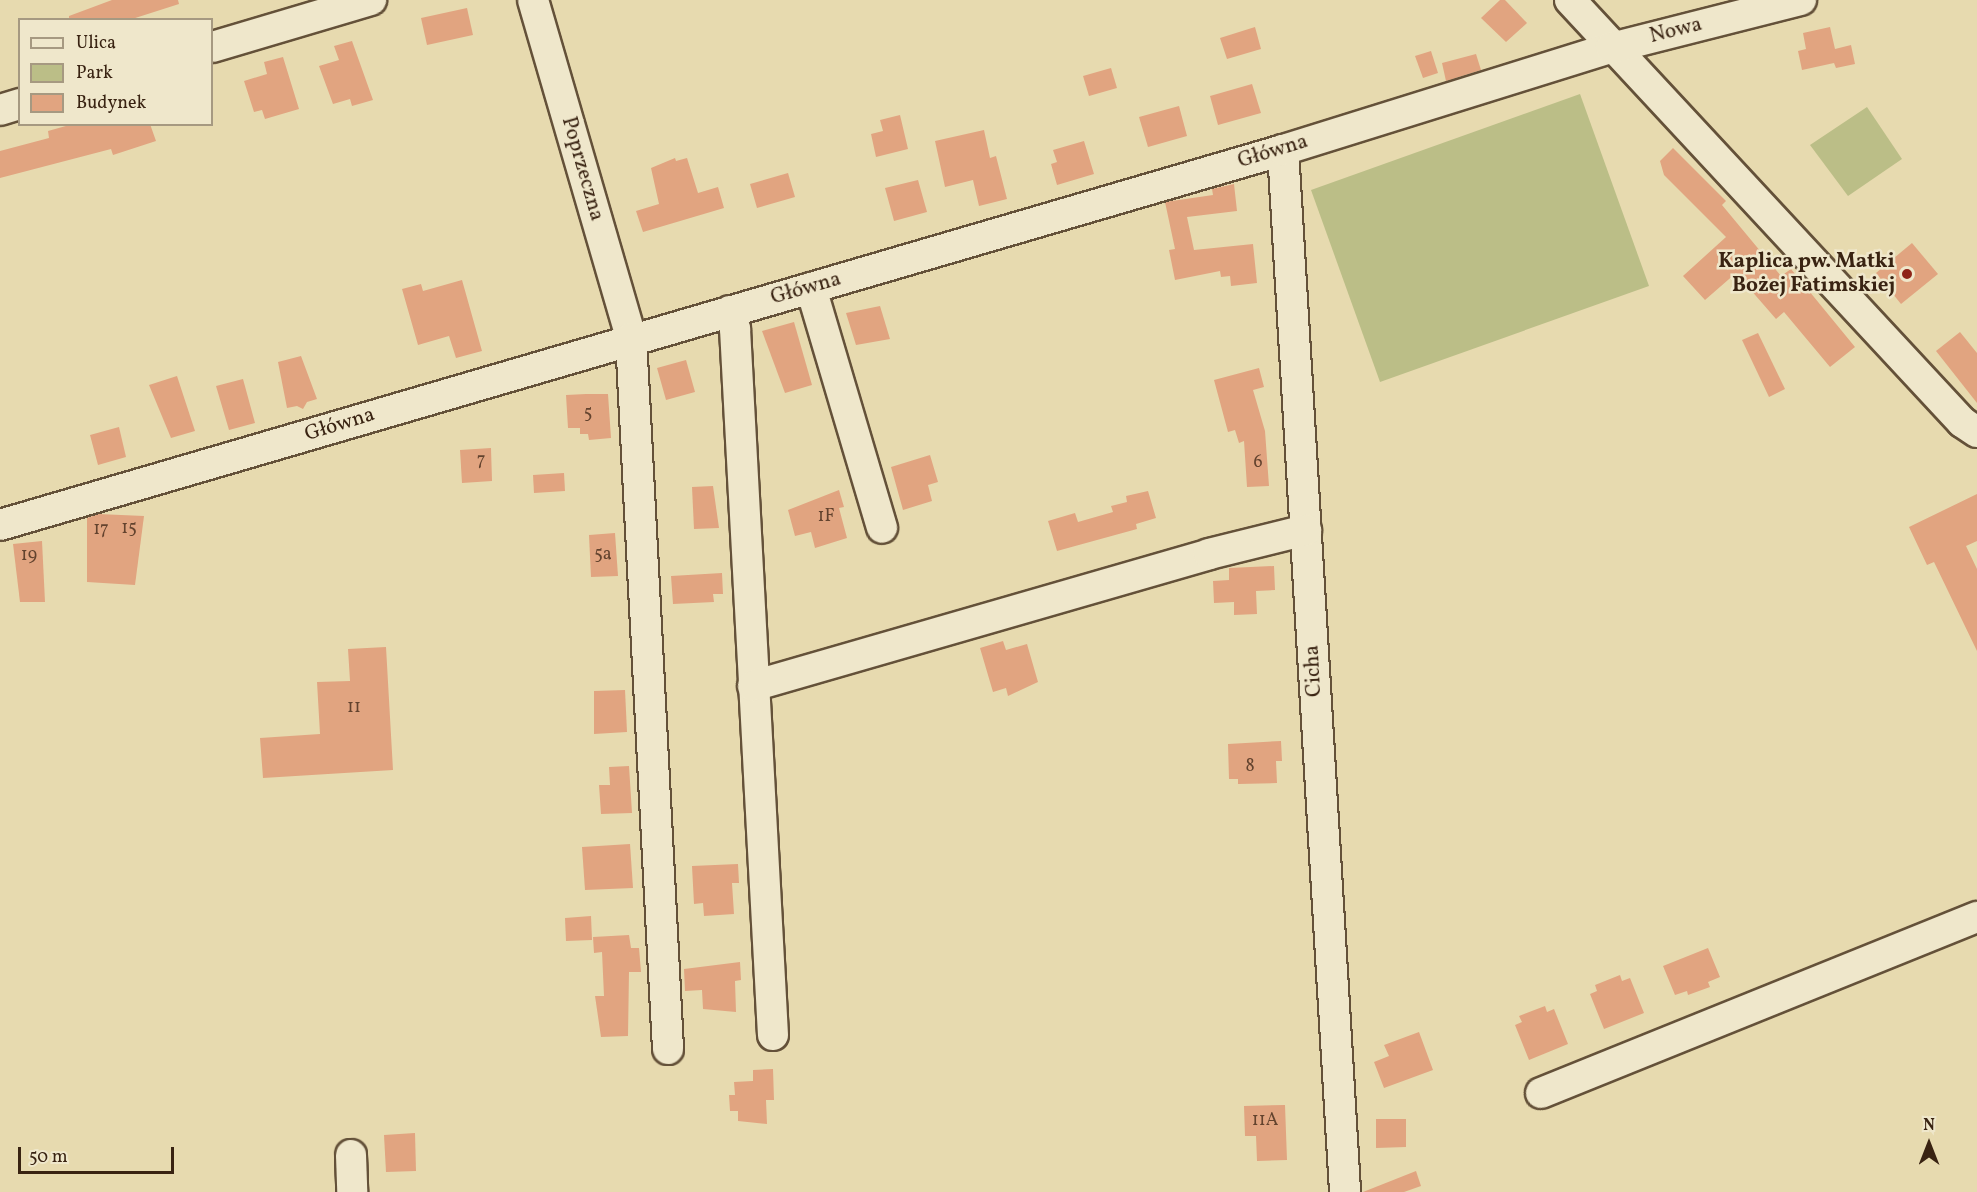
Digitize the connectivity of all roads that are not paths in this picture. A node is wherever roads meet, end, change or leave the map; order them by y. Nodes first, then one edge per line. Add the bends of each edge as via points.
1 (371, 0) edge
2 (533, 0) edge
3 (1570, 0) edge
4 (1802, 0) edge
5 (213, 47) edge
6 (1611, 48) junction
7 (18, 105) edge
8 (0, 110) edge
9 (1283, 150) junction
10 (810, 288) junction
11 (730, 311) junction
12 (631, 338) junction
13 (1977, 432) edge
14 (0, 525) edge
15 (882, 528) dead end
16 (1306, 531) junction
17 (753, 686) junction
18 (1977, 917) edge
19 (773, 1035) dead end
20 (668, 1049) dead end
21 (1541, 1093) dead end
22 (351, 1155) dead end
23 (352, 1192) edge
24 (1345, 1192) edge

1 - 5 street
2 - 12 street, Poprzeczna
3 - 6 street
4 - 6 street, Nowa
6 - 9 street, Główna
6 - 13 street via 1962,422
7 - 8 street
9 - 10 street, Główna
9 - 16 street, Cicha
10 - 11 street, Główna
10 - 15 street
11 - 12 street, Główna
11 - 17 street via 735,328
12 - 14 street, Główna
12 - 20 street, Poprzeczna
16 - 17 street via 1209,554
16 - 24 street, Cicha
17 - 19 street
18 - 21 street
22 - 23 street

